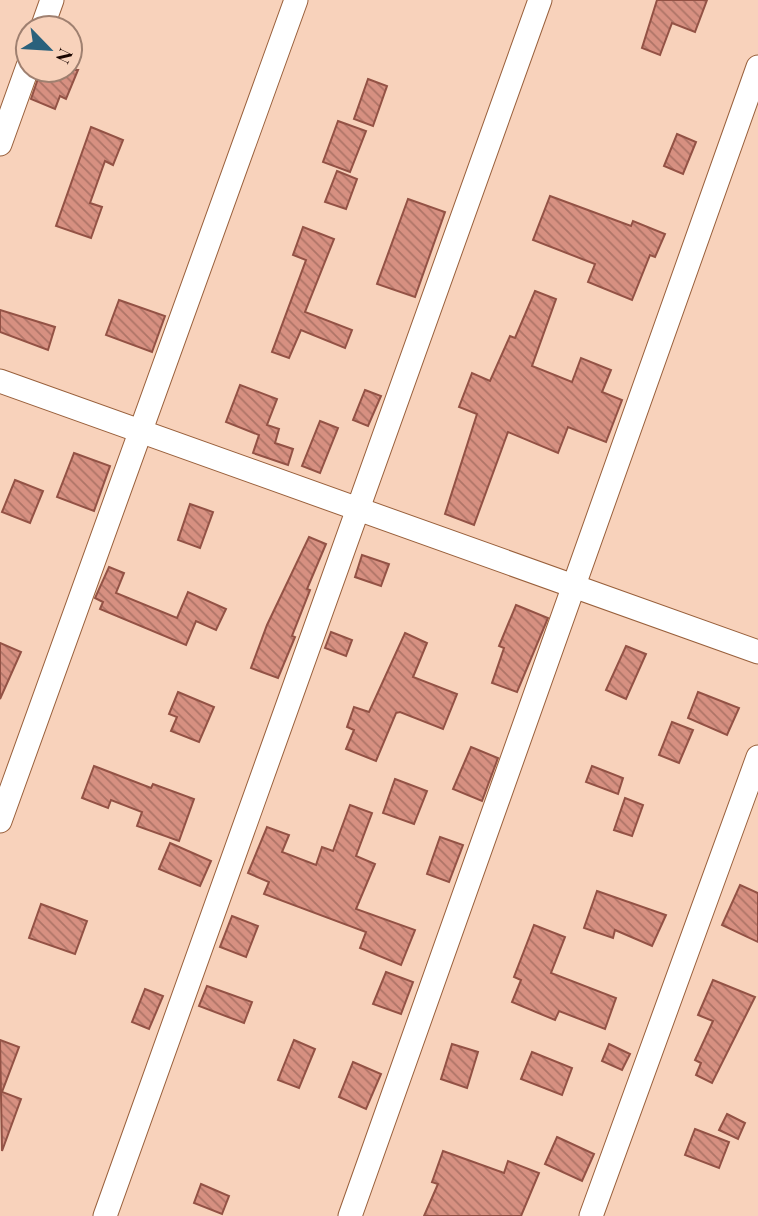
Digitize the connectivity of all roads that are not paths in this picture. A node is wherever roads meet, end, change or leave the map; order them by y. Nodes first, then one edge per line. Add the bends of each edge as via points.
1 (296, 0) edge
2 (540, 0) edge
3 (758, 67) edge
4 (22, 84) edge
5 (0, 144) edge
6 (0, 382) edge
7 (141, 432) junction
8 (358, 509) junction
9 (573, 586) junction
10 (758, 652) edge
11 (758, 757) edge
12 (0, 821) edge
13 (104, 1216) edge
14 (350, 1216) edge
15 (591, 1216) edge

1 - 7 street
2 - 8 street
3 - 9 street
4 - 5 street
6 - 7 street
7 - 8 street
7 - 12 street
8 - 9 street
8 - 13 street
9 - 10 street
9 - 14 street
11 - 15 street

